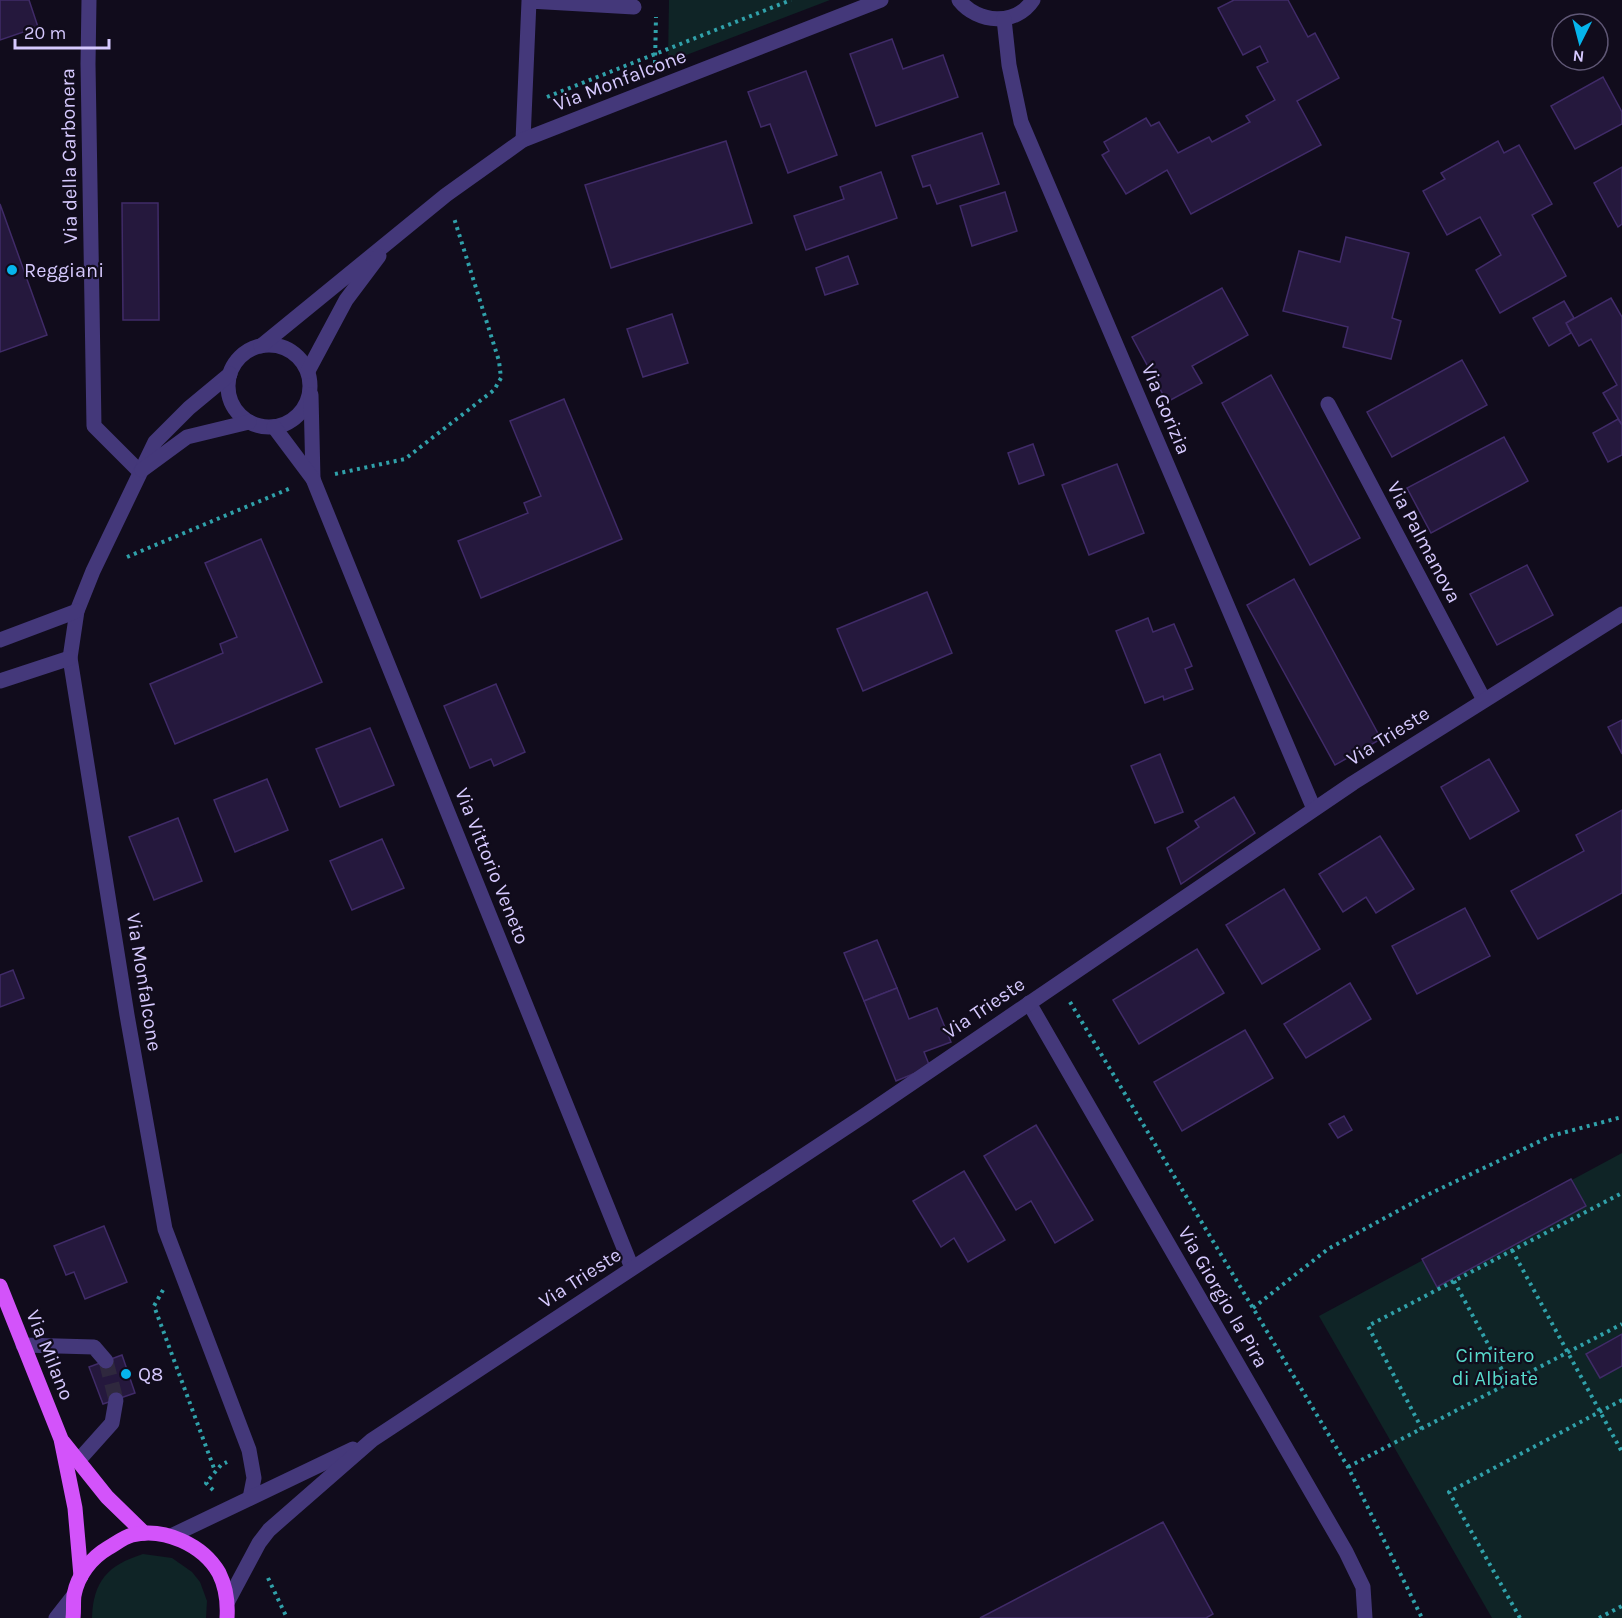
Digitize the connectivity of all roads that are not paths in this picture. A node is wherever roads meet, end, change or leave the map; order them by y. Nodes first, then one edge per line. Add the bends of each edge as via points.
1 (89, 0) edge
2 (881, 0) edge
3 (959, 0) edge
4 (1034, 0) edge
5 (634, 8) dead end
6 (1004, 19) junction
7 (523, 140) junction
8 (395, 236) junction
9 (261, 346) junction
10 (308, 371) junction
11 (230, 374) junction
12 (311, 387) junction
13 (1328, 404) dead end
14 (249, 422) junction
15 (274, 427) junction
16 (140, 472) junction
17 (313, 478) junction
18 (77, 611) junction
19 (1622, 614) edge
20 (0, 640) edge
21 (70, 658) junction
22 (0, 681) edge
23 (1484, 700) junction
24 (1314, 809) junction
25 (1029, 1003) junction
26 (632, 1268) junction
27 (0, 1286) edge
28 (24, 1345) junction
29 (106, 1361) tunnel mouth
30 (116, 1400) tunnel mouth
31 (61, 1439) junction
32 (372, 1440) junction
33 (78, 1461) junction
34 (250, 1498) junction
35 (144, 1533) junction
36 (171, 1536) junction
37 (81, 1576) junction
38 (74, 1595) junction
39 (228, 1601) junction
40 (56, 1618) edge
41 (73, 1618) edge
42 (227, 1618) edge
43 (1365, 1618) edge

1 - 16 street, Via della Carbonera via 94,426
2 - 7 street, Via Monfalcone
3 - 6 street via 983,18
4 - 6 street via 1019,14
5 - 7 street via 529,1
6 - 24 street, Via Gorizia via 1021,122
7 - 8 street, Via Monfalcone
8 - 9 street, Via Monfalcone
8 - 10 street, Via Monfalcone via 345,300
9 - 10 street via 289,350
9 - 11 street via 243,354
10 - 12 street
11 - 14 street via 232,402
11 - 16 street, Via Monfalcone via 155,442
12 - 15 street via 307,404 298,416
12 - 17 street, Via Vittorio Veneto
13 - 23 street, Via Palmanova
14 - 15 street
14 - 16 street, Via Monfalcone via 188,437
15 - 17 street, Via Vittorio Veneto
16 - 18 street, Via Monfalcone
17 - 26 street, Via Vittorio Veneto
18 - 20 street
18 - 21 street, Via Monfalcone
19 - 23 street, Via Trieste
21 - 22 street
21 - 34 street, Via Monfalcone via 165,1229 249,1450 254,1478
23 - 24 street, Via Trieste
24 - 25 street, Via Trieste
25 - 26 street, Via Trieste
25 - 43 street, Via Giorgio la Pira via 1346,1552 1363,1587
26 - 32 street, Via Trieste
27 - 28 main road, Via Milano
28 - 29 street via 94,1347
28 - 31 main road, Via Milano
30 - 33 street via 112,1423
31 - 33 main road, Via Milano
31 - 37 main road, Via Milano via 75,1508
32 - 34 street, Via Trieste
32 - 39 street, Via Trieste via 269,1530
33 - 35 main road, Via Milano
34 - 36 street, Via Trieste
35 - 36 main road
35 - 37 main road via 130,1536 96,1555
36 - 39 main road via 198,1549 219,1573
37 - 38 main road
38 - 40 street
38 - 41 main road
39 - 42 main road

